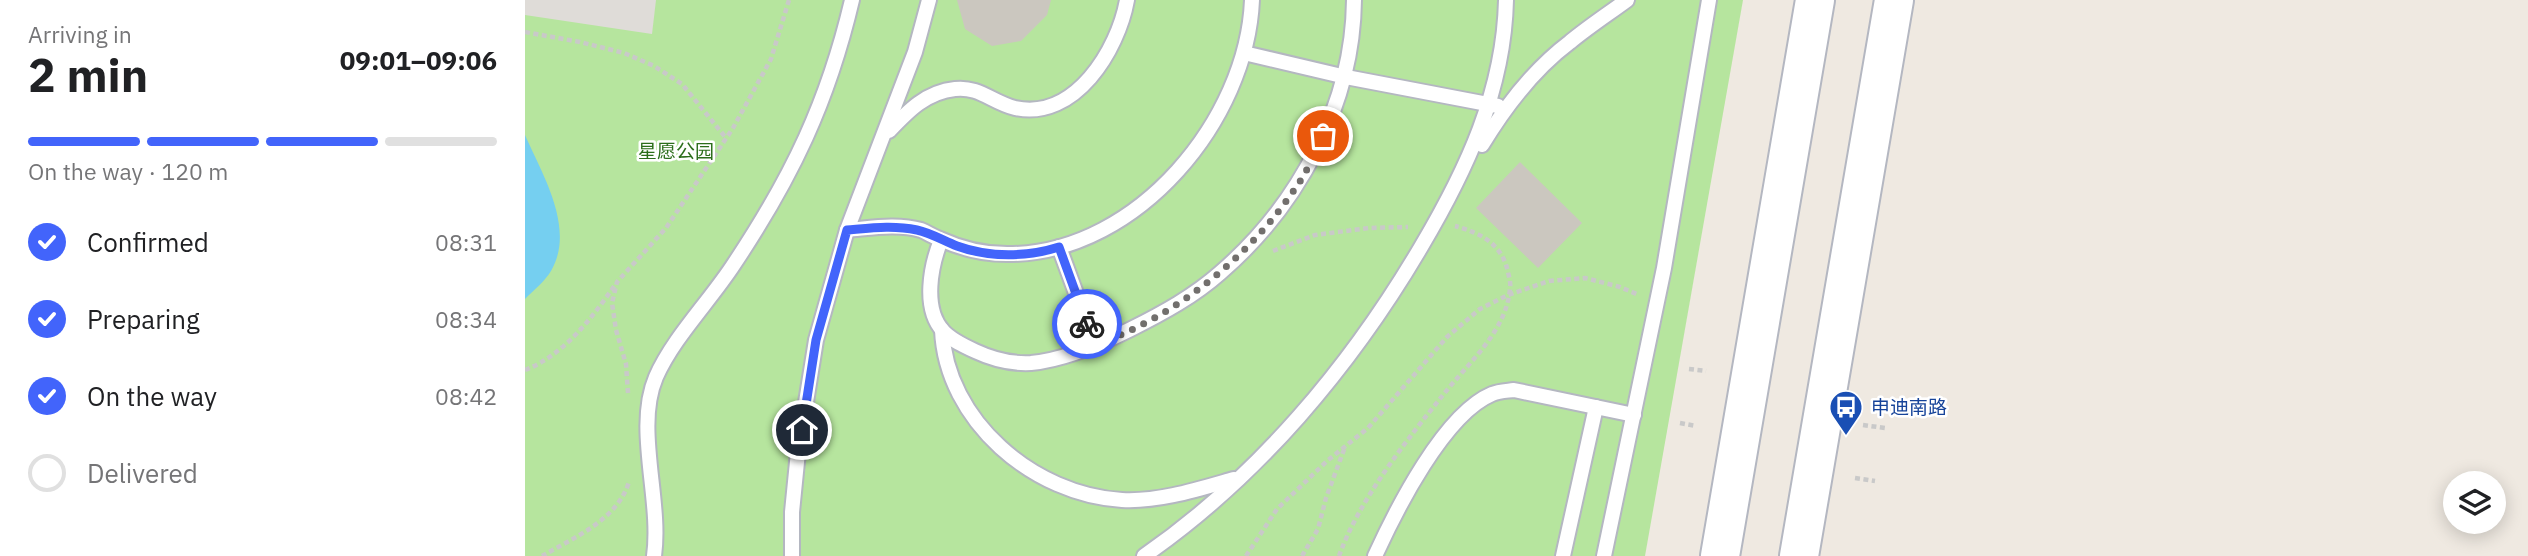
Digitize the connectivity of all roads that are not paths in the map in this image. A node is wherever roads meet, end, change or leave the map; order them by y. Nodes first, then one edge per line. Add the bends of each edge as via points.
1 (852, 0) edge
2 (929, 0) edge
3 (1127, 0) edge
4 (1252, 0) edge
5 (1354, 0) edge
6 (1506, 0) edge
7 (1627, 0) edge
8 (1709, 0) edge
9 (1815, 0) edge
10 (1894, 0) edge
11 (1244, 53) junction
12 (1346, 76) junction
13 (1490, 103) junction
14 (1506, 108) junction
15 (883, 137) junction
16 (1446, 203) junction
17 (847, 230) junction
18 (941, 240) junction
19 (1059, 247) junction
20 (942, 330) junction
21 (1095, 345) junction
22 (1596, 407) junction
23 (1634, 415) junction
24 (1238, 478) junction
25 (654, 556) edge
26 (792, 556) edge
27 (1144, 556) edge
28 (1375, 556) edge
29 (1563, 556) edge
30 (1604, 556) edge
31 (1720, 556) edge
32 (1799, 556) edge

1 - 25 lane via 832,75 804,146 752,238 656,378 648,405 657,533
2 - 15 lane
3 - 15 lane via 1101,64 1081,88 1057,104 1017,108 975,90 952,89 914,105
4 - 11 lane
5 - 12 lane
6 - 13 lane
7 - 14 lane via 1567,43
8 - 23 lane
9 - 31 street
10 - 32 street
11 - 12 lane
11 - 19 lane via 1233,87 1187,162 1121,219
12 - 13 lane
12 - 21 lane via 1304,174 1263,229 1220,273 1168,310
13 - 14 lane
13 - 16 lane
14 - 16 lane
15 - 17 lane
16 - 24 lane via 1356,346 1276,443
17 - 18 lane via 894,226 921,230
17 - 26 lane via 814,352 798,452
18 - 19 lane via 984,254
18 - 20 lane via 930,284
19 - 21 lane
20 - 21 lane via 960,344 1004,361 1031,363
20 - 24 lane via 943,350 976,422 1007,454 1060,486 1123,500
22 - 23 lane
22 - 28 lane via 1514,390 1481,401 1444,436 1394,513
22 - 29 lane
23 - 30 lane
24 - 27 lane

